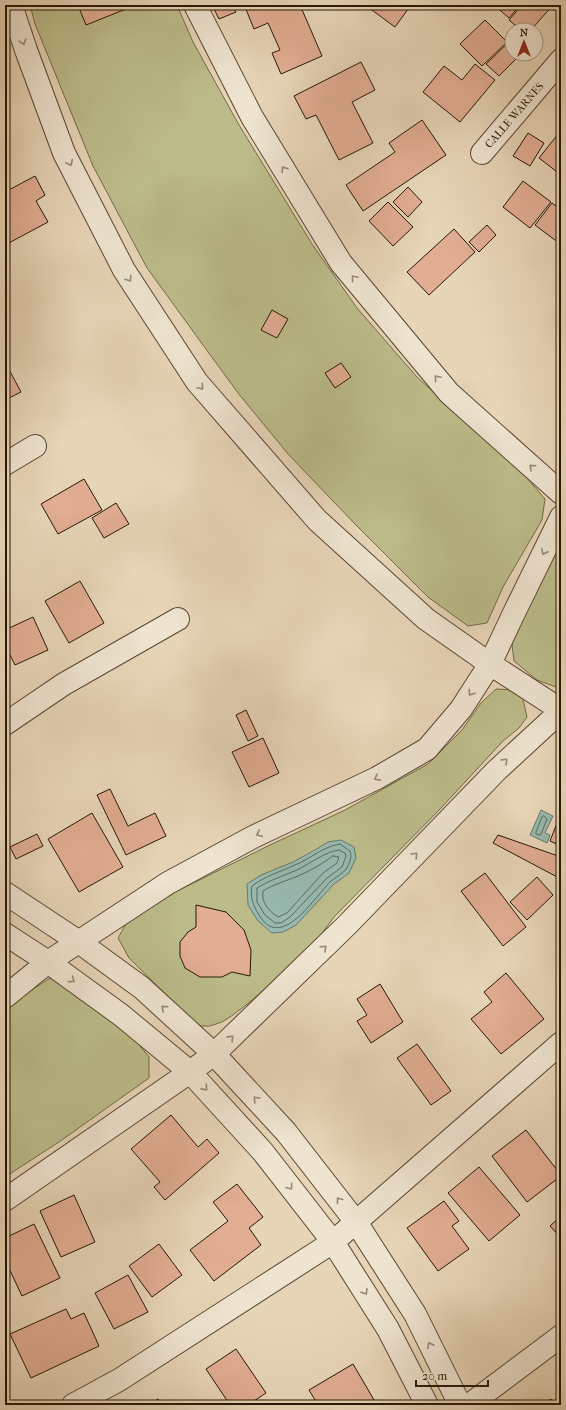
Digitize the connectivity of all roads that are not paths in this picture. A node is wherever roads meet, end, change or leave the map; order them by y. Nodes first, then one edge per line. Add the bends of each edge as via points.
1 (11, 5) edge
2 (195, 5) edge
3 (561, 60) edge
4 (482, 153) dead end
5 (36, 446) dead end
6 (5, 464) edge
7 (561, 493) edge
8 (561, 517) edge
9 (178, 619) dead end
10 (490, 664) junction
11 (561, 711) edge
12 (5, 724) edge
13 (5, 892) edge
14 (5, 934) edge
15 (79, 942) junction
16 (48, 962) junction
17 (5, 997) edge
18 (561, 1043) edge
19 (214, 1054) junction
20 (190, 1072) junction
21 (5, 1200) edge
22 (356, 1222) junction
23 (333, 1242) junction
24 (561, 1336) edge
25 (73, 1405) edge
26 (427, 1405) edge
27 (460, 1405) edge
28 (469, 1405) edge

1 -> 10 street via 64,153 124,270 197,382 317,520 426,619
7 -> 2 street via 449,393 341,263 252,117
3 - 4 street, CALLE WARNES
5 - 6 street
8 -> 10 street
9 - 12 street via 64,684
10 - 11 street
10 -> 15 street via 461,709 427,749 377,778 253,837 175,880
19 -> 11 street via 347,925 497,770
13 - 15 street
14 - 16 street
15 - 16 street
19 -> 15 street via 142,988
16 - 17 street
16 -> 20 street via 120,1015
18 - 22 street
19 - 20 street
22 -> 19 street via 286,1132
20 - 21 street
20 -> 23 street via 263,1152
22 - 23 street
27 -> 22 street via 415,1314
23 - 25 street via 119,1380
23 -> 26 street via 388,1329
24 - 28 street

